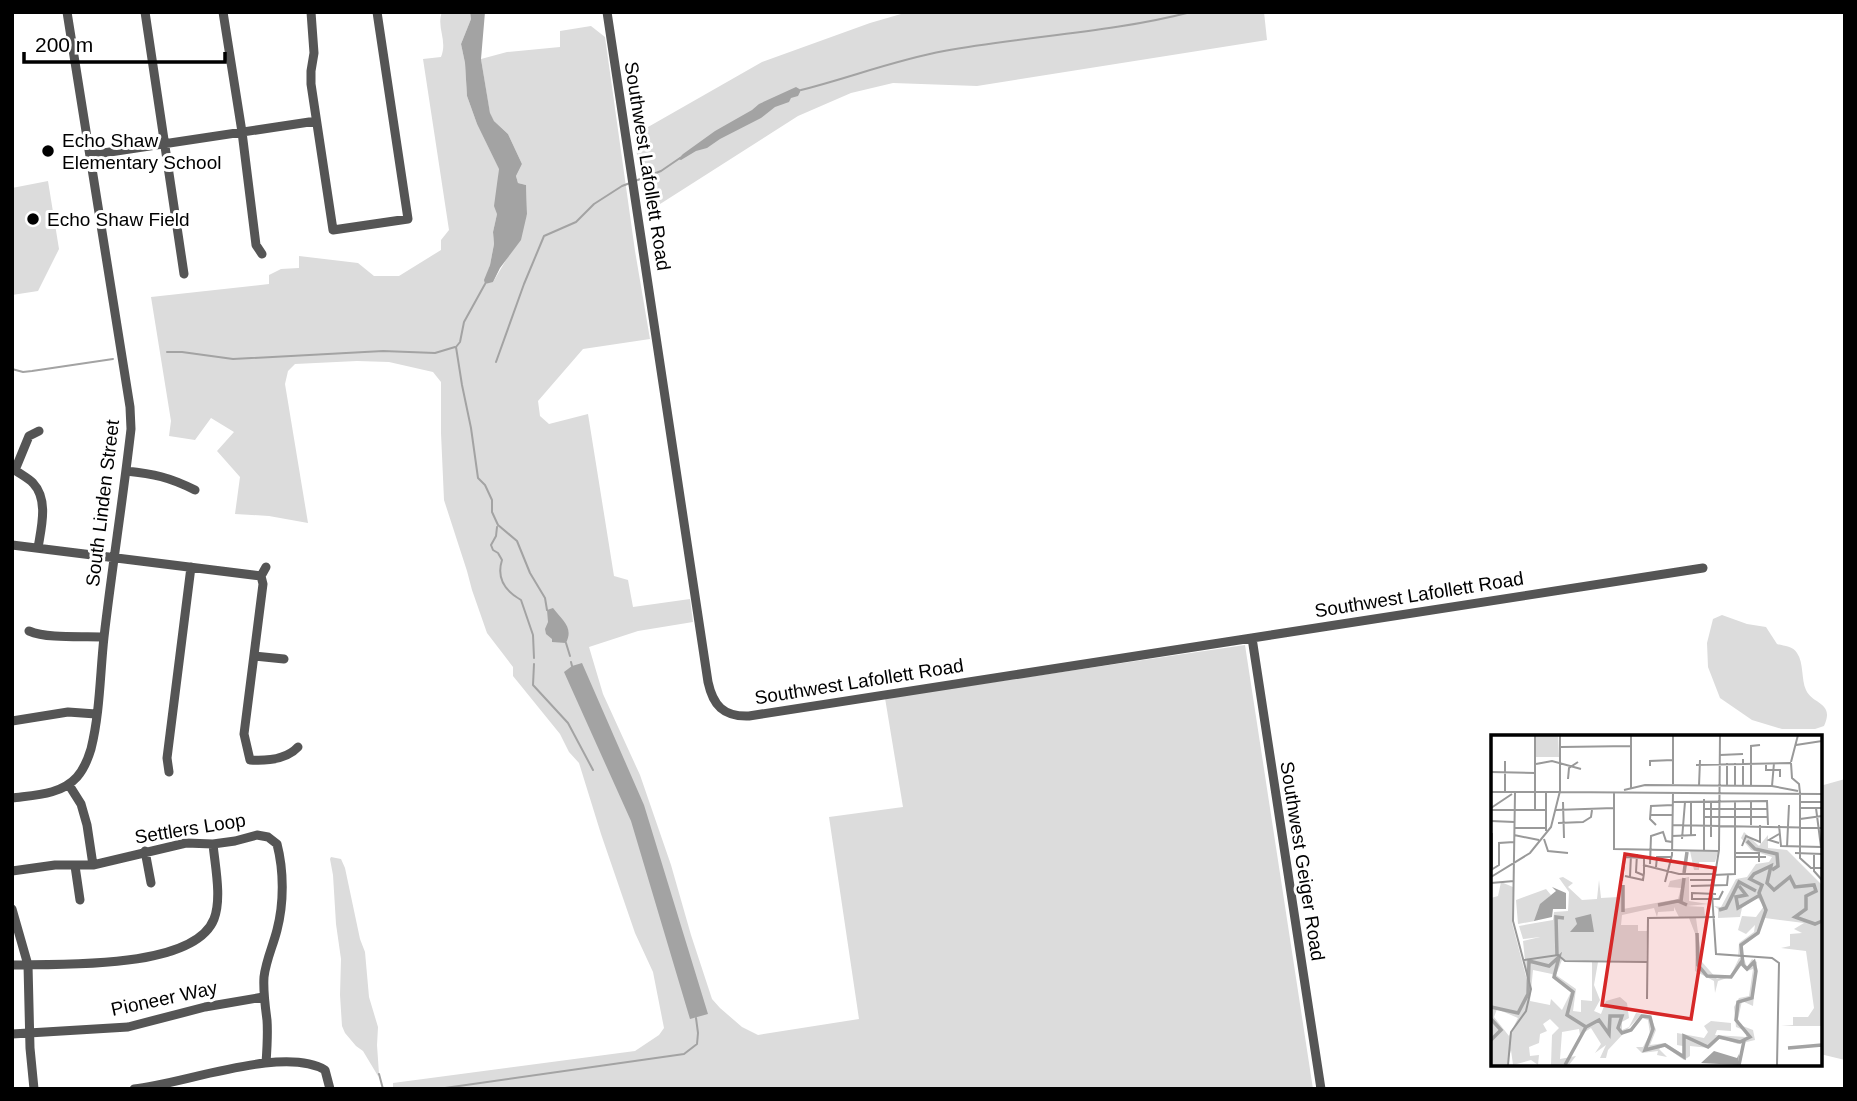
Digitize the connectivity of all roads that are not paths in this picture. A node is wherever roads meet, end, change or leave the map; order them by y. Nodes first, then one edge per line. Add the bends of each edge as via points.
1 (67, 12) edge
2 (145, 12) edge
3 (223, 12) edge
4 (311, 12) edge
5 (377, 12) edge
6 (607, 12) edge
7 (316, 121) junction
8 (242, 132) junction
9 (164, 144) junction
10 (90, 155) junction
11 (262, 254) dead end
12 (184, 274) dead end
13 (39, 431) dead end
14 (13, 470) edge
15 (126, 471) junction
16 (195, 490) dead end
17 (12, 545) edge
18 (38, 548) junction
19 (115, 557) junction
20 (191, 567) junction
21 (1703, 568) dead end
22 (29, 631) dead end
23 (104, 638) junction
24 (1252, 638) junction
25 (254, 656) junction
26 (284, 660) dead end
27 (96, 714) junction
28 (12, 720) edge
29 (298, 747) dead end
30 (169, 772) dead end
31 (69, 785) junction
32 (12, 798) edge
33 (213, 844) junction
34 (145, 851) junction
35 (93, 865) junction
36 (75, 866) junction
37 (12, 871) edge
38 (151, 883) dead end
39 (80, 900) dead end
40 (12, 909) edge
41 (12, 965) edge
42 (28, 965) junction
43 (263, 997) junction
44 (29, 1032) junction
45 (12, 1034) edge
46 (266, 1063) junction
47 (34, 1089) edge
48 (134, 1089) edge
49 (330, 1089) edge
50 (1321, 1089) edge

1 - 10 street, South Linden Street
2 - 9 street
3 - 8 street
4 - 7 street
5 - 7 street via 408,219 333,230
6 - 24 street, Southwest Lafollett Road via 708,682 713,699 723,710 749,716
7 - 8 street
8 - 9 street
8 - 11 street via 256,245
9 - 10 street
9 - 12 street
10 - 15 street, South Linden Street via 130,407
13 - 14 street via 29,436
14 - 18 street via 33,483 40,497
15 - 16 street via 173,479
15 - 19 street, South Linden Street
17 - 18 street
18 - 19 street
19 - 20 street
19 - 23 street, South Linden Street
20 - 25 street via 263,571
20 - 30 street
21 - 24 street, Southwest Lafollett Road
22 - 23 street via 40,636
23 - 27 street, South Linden Street
24 - 50 street, Southwest Geiger Road
25 - 26 street
25 - 29 street via 244,734 250,760 291,755
27 - 28 street via 68,712
27 - 31 street, South Linden Street via 85,766
31 - 32 street via 50,793
31 - 35 street via 81,804
33 - 34 street, Settlers Loop via 186,843
33 - 42 street via 218,902 210,928 194,942 119,962
33 - 43 street, Settlers Loop via 257,835 277,844 280,910
34 - 35 street, Settlers Loop
34 - 38 street
35 - 36 street, Settlers Loop
36 - 37 street, Settlers Loop
36 - 39 street
40 - 42 street
41 - 42 street
42 - 44 street
43 - 44 street, Pioneer Way via 128,1027
43 - 46 street, Settlers Loop
44 - 45 street, Pioneer Way
44 - 47 street
46 - 48 street
46 - 49 street via 319,1067 325,1070

